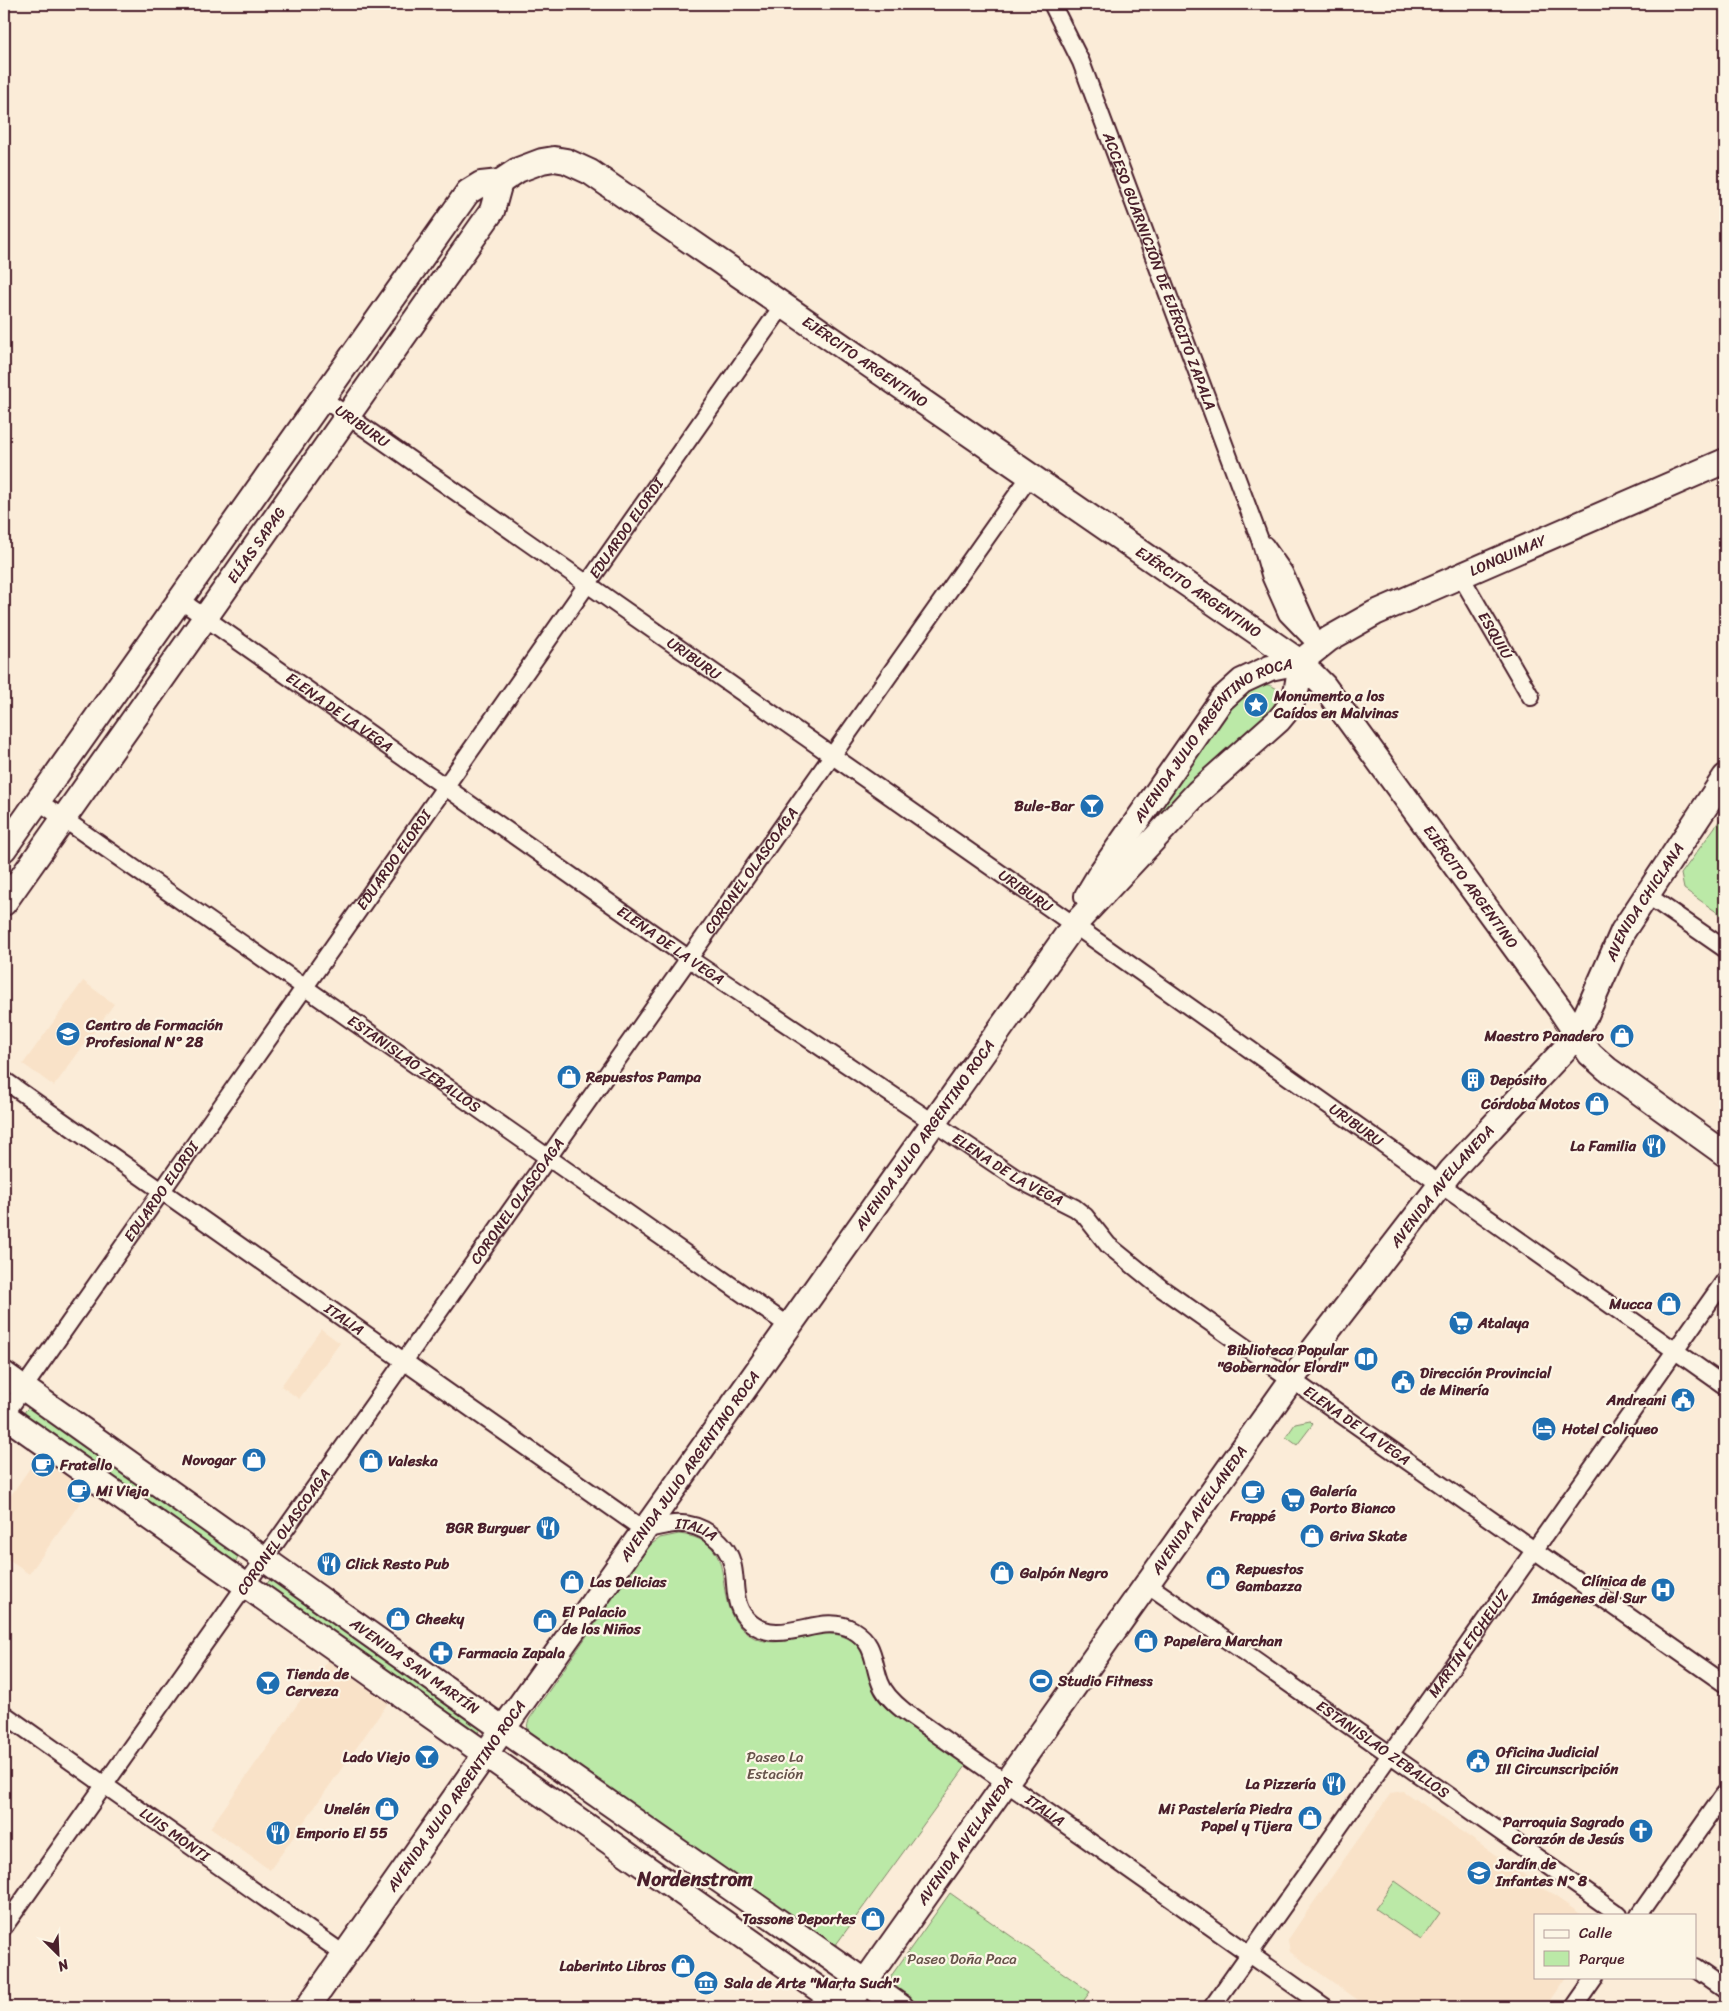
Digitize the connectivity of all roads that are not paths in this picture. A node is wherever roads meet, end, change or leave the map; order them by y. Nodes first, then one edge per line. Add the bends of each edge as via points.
1 (1052, 4) edge
2 (554, 159) joint
3 (500, 182) junction
4 (782, 305) junction
5 (322, 398) junction
6 (348, 415) junction
7 (1725, 461) edge
8 (1030, 476) junction
9 (1460, 575) junction
10 (587, 584) junction
11 (180, 600) junction
12 (205, 618) junction
13 (1318, 646) junction
14 (1300, 662) junction
15 (1531, 697) dead end
16 (832, 755) junction
17 (1725, 777) edge
18 (445, 787) junction
19 (38, 801) junction
20 (63, 819) junction
21 (4, 849) edge
22 (1647, 895) junction
23 (4, 903) edge
24 (1074, 925) junction
25 (1725, 950) edge
26 (688, 958) junction
27 (304, 987) junction
28 (1576, 1033) junction
29 (4, 1080) edge
30 (933, 1122) junction
31 (1725, 1154) edge
32 (548, 1158) junction
33 (1440, 1184) junction
34 (162, 1191) junction
35 (1725, 1280) edge
36 (789, 1326) junction
37 (1676, 1351) junction
38 (404, 1361) junction
39 (4, 1374) edge
40 (1292, 1380) junction
41 (1725, 1386) edge
42 (24, 1388) junction
43 (4, 1415) edge
44 (644, 1530) junction
45 (1535, 1550) junction
46 (264, 1559) junction
47 (1147, 1584) junction
48 (245, 1586) junction
49 (1725, 1684) edge
50 (4, 1714) edge
51 (503, 1729) junction
52 (485, 1754) junction
53 (1390, 1755) junction
54 (1006, 1783) junction
55 (104, 1785) junction
56 (1725, 1793) edge
57 (1618, 1914) edge
58 (1640, 1914) edge
59 (4, 1927) edge
60 (345, 1954) junction
61 (1250, 1954) junction
62 (1696, 1969) edge
63 (1594, 1978) edge
64 (865, 1982) junction
65 (1725, 1989) edge
66 (308, 2007) edge
67 (845, 2007) edge
68 (901, 2007) edge
69 (1212, 2007) edge
70 (1325, 2007) edge
71 (1574, 2007) edge

1 - 13 street, ACCESO GUARNICIÓN DE EJÉRCITO ZAPALA via 1081,62 1260,540 1277,562 1290,619
2 - 3 main road, ELÍAS SAPAG via 530,164
2 - 4 main road, EJÉRCITO ARGENTINO via 590,172
3 - 5 main road, ELÍAS SAPAG via 482,184 468,192
3 - 6 main road, ELÍAS SAPAG via 492,211
4 - 8 main road, EJÉRCITO ARGENTINO
4 - 10 street, EDUARDO ELORDI
5 - 6 street, URIBURU
5 - 11 main road, ELÍAS SAPAG
6 - 10 street, URIBURU
6 - 12 main road, ELÍAS SAPAG
7 - 9 main road, LONQUIMAY
8 - 14 main road, EJÉRCITO ARGENTINO
8 - 16 street, CORONEL OLASCOAGA
9 - 13 main road, LONQUIMAY via 1363,619
9 - 15 street, ESQUIÚ
10 - 16 street, URIBURU
10 - 18 street, EDUARDO ELORDI
11 - 12 street, ELENA DE LA VEGA
11 - 19 main road, ELÍAS SAPAG
12 - 18 street, ELENA DE LA VEGA
12 - 20 main road, ELÍAS SAPAG
13 - 14 main road, LONQUIMAY
14 - 24 main road, AVENIDA JULIO ARGENTINO ROCA via 1297,690 1288,710 1198,792
14 - 24 main road, AVENIDA JULIO ARGENTINO ROCA via 1255,674 1236,685 1222,699 1102,870
14 - 28 main road, EJÉRCITO ARGENTINO via 1324,686
16 - 24 street, URIBURU
16 - 26 street, CORONEL OLASCOAGA
17 - 22 main road, AVENIDA CHICLANA
18 - 26 street, ELENA DE LA VEGA
18 - 27 street, EDUARDO ELORDI
19 - 20 street, ESTANISLAO ZEBALLOS
19 - 21 main road, ELÍAS SAPAG
20 - 23 main road, ELÍAS SAPAG
20 - 27 street, ESTANISLAO ZEBALLOS
22 - 25 street
22 - 28 main road, AVENIDA CHICLANA via 1623,931
24 - 30 main road, AVENIDA JULIO ARGENTINO ROCA
24 - 33 street, URIBURU
26 - 30 street, ELENA DE LA VEGA
26 - 32 street, CORONEL OLASCOAGA
27 - 32 street, ESTANISLAO ZEBALLOS
27 - 34 street, EDUARDO ELORDI
28 - 31 main road, EJÉRCITO ARGENTINO via 1590,1054 1607,1069
28 - 33 main road, AVENIDA AVELLANEDA via 1550,1066
29 - 34 street, ITALIA
30 - 36 main road, AVENIDA JULIO ARGENTINO ROCA
30 - 40 street, ELENA DE LA VEGA via 1016,1178 1075,1208 1108,1245 1139,1271
32 - 36 street, ESTANISLAO ZEBALLOS
32 - 38 street, CORONEL OLASCOAGA
33 - 37 street, URIBURU
33 - 40 main road, AVENIDA AVELLANEDA
34 - 38 street, ITALIA
34 - 42 street, EDUARDO ELORDI
35 - 37 street, MARTÍN ETCHELUZ
36 - 44 main road, AVENIDA JULIO ARGENTINO ROCA
37 - 41 street, URIBURU
37 - 45 street, MARTÍN ETCHELUZ
38 - 44 street, ITALIA
38 - 46 street, CORONEL OLASCOAGA
39 - 42 main road, AVENIDA SAN MARTÍN
40 - 45 street, ELENA DE LA VEGA
40 - 47 main road, AVENIDA AVELLANEDA
42 - 43 street, EDUARDO ELORDI
42 - 46 main road, AVENIDA SAN MARTÍN
43 - 48 main road
44 - 51 main road, AVENIDA JULIO ARGENTINO ROCA
44 - 54 street, ITALIA via 675,1524 705,1530 715,1537 727,1550 732,1562 740,1610 762,1630 784,1632 834,1624 854,1630 868,1644 879,1681 890,1698
45 - 49 street, ELENA DE LA VEGA
45 - 53 street, MARTÍN ETCHELUZ
46 - 48 street, CORONEL OLASCOAGA
46 - 51 main road, AVENIDA SAN MARTÍN
47 - 53 street, ESTANISLAO ZEBALLOS
47 - 54 main road, AVENIDA AVELLANEDA
48 - 52 main road
48 - 55 street, CORONEL OLASCOAGA
50 - 55 street, LUIS MONTI
51 - 52 main road, AVENIDA JULIO ARGENTINO ROCA
51 - 64 main road, AVENIDA SAN MARTÍN
52 - 60 main road, AVENIDA JULIO ARGENTINO ROCA
52 - 67 main road
53 - 57 street, ESTANISLAO ZEBALLOS
53 - 61 street, MARTÍN ETCHELUZ
54 - 61 street, ITALIA
54 - 64 main road, AVENIDA AVELLANEDA
55 - 59 street, CORONEL OLASCOAGA
55 - 60 street, LUIS MONTI
56 - 58 street
60 - 66 main road, AVENIDA JULIO ARGENTINO ROCA
61 - 69 street, MARTÍN ETCHELUZ
61 - 70 street, ITALIA
62 - 65 street
63 - 71 street
64 - 67 main road, AVENIDA AVELLANEDA
64 - 68 main road, AVENIDA SAN MARTÍN

